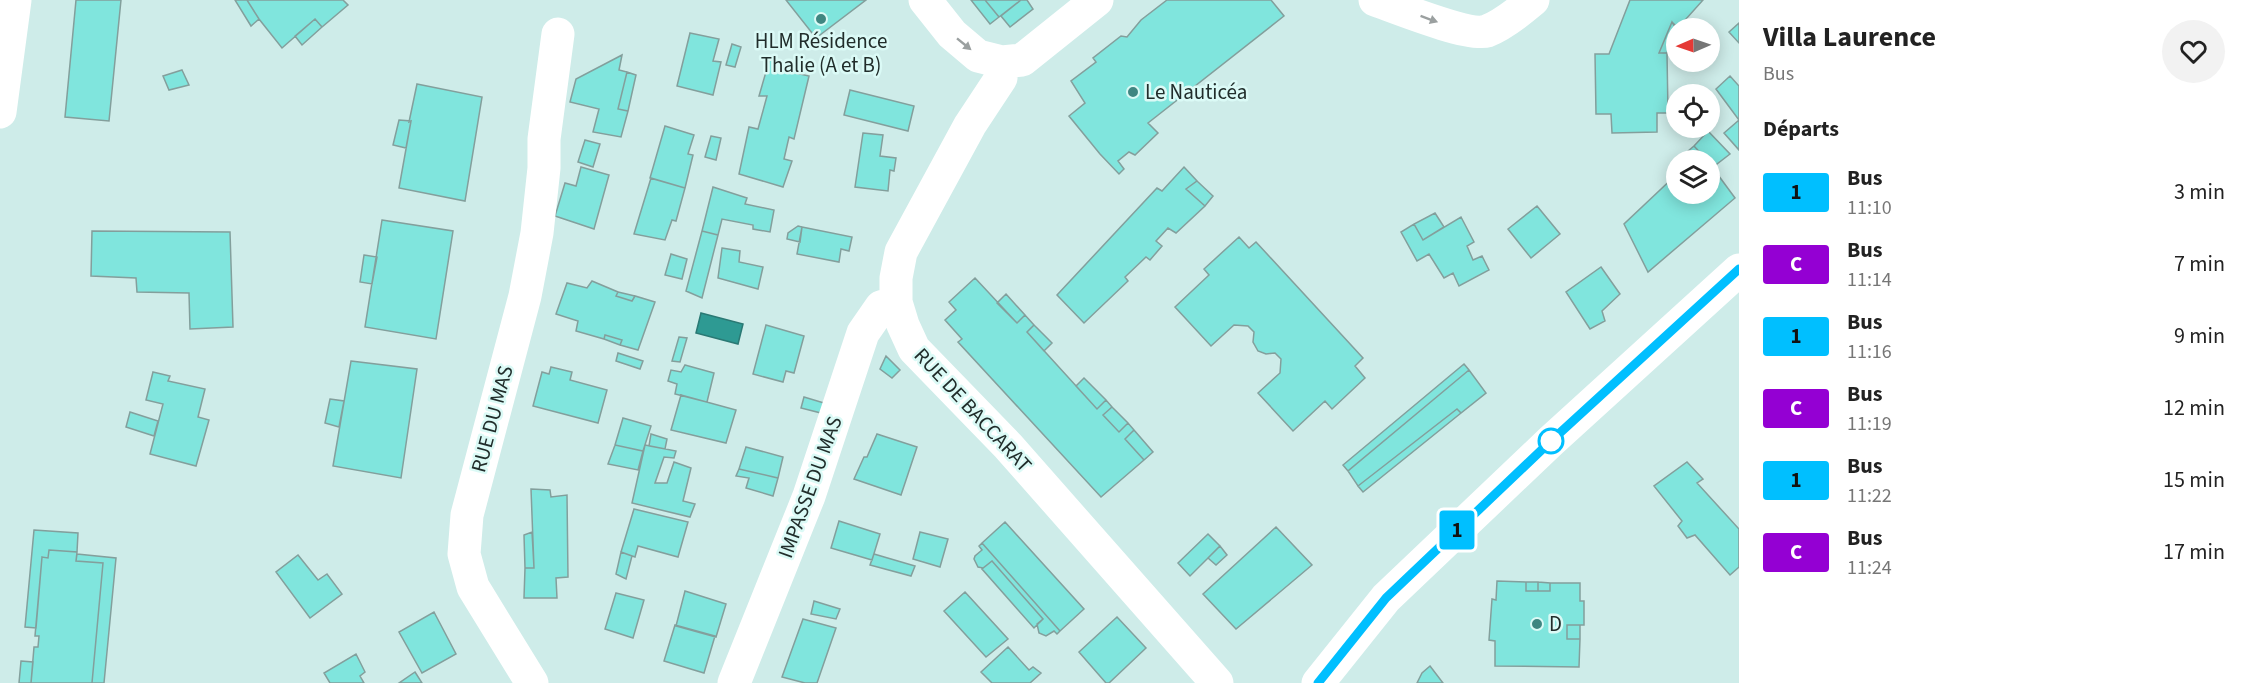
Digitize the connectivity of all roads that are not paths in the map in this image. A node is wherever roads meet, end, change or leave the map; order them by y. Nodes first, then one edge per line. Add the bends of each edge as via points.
1 (15, 0) edge
2 (925, 0) edge
3 (1096, 0) edge
4 (1375, 0) edge
5 (1533, 0) edge
6 (558, 34) dead end
7 (1002, 62) junction
8 (0, 112) edge
9 (1739, 270) edge
10 (896, 302) junction
11 (532, 683) edge
12 (734, 683) edge
13 (1216, 683) edge
14 (1318, 683) edge

1 - 8 street
2 -> 7 street via 952,34 978,56
3 - 7 street via 1022,60
4 -> 5 street via 1444,25 1485,32
6 - 11 street, RUE DU MAS via 537,233 525,296 467,515 464,554 473,586
7 - 10 street, RUE DE BACCARAT via 1001,78 970,125 901,252
9 - 14 street via 1386,598
10 - 12 street, IMPASSE DU MAS via 881,307 863,333 809,496
10 - 13 street, RUE DE BACCARAT via 914,349 1008,446

